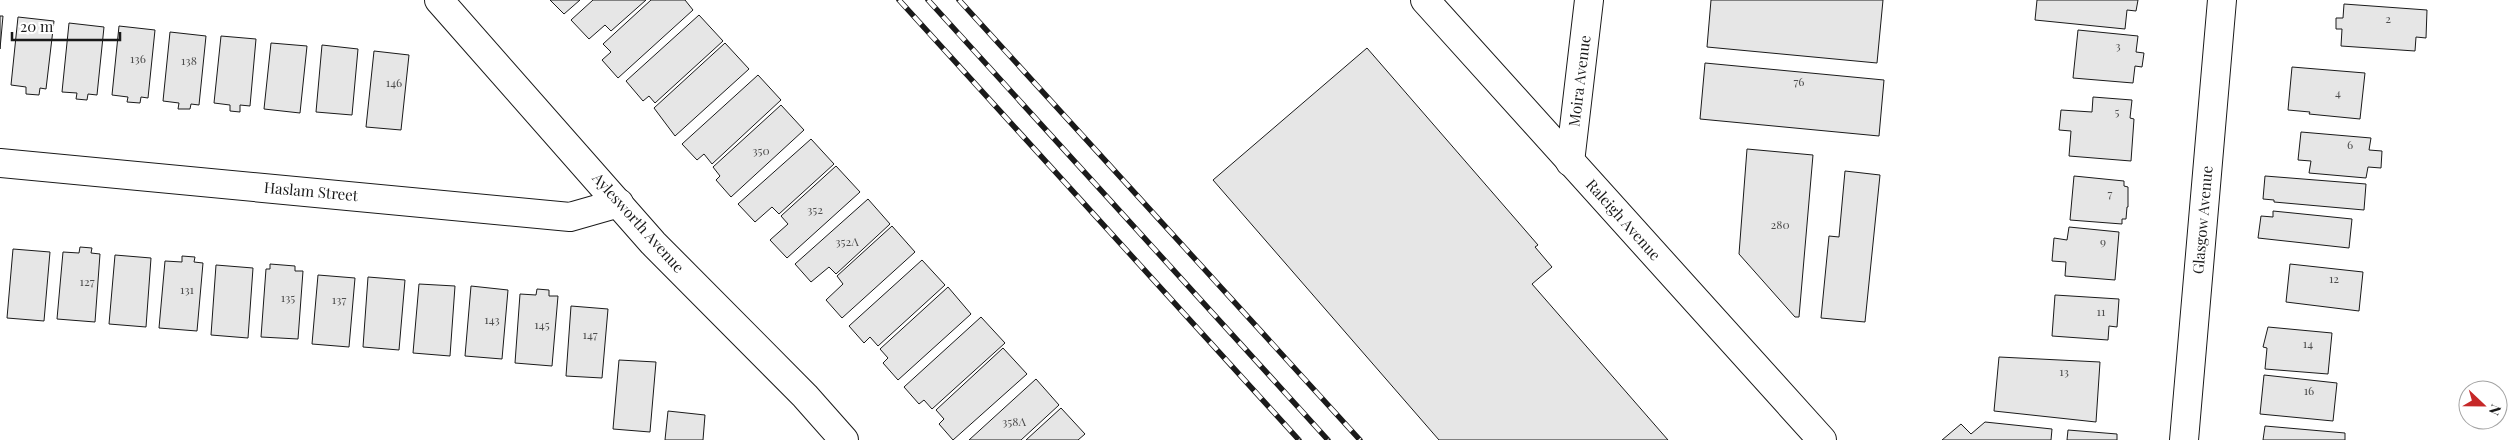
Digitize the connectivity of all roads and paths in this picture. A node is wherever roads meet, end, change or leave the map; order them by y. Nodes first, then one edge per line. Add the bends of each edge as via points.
1 (439, 0) edge
2 (1425, 0) edge
3 (1589, 0) edge
4 (2222, 0) edge
5 (1570, 162) junction
6 (0, 163) edge
7 (619, 203) junction
8 (844, 440) edge
9 (1822, 440) edge
10 (2184, 440) edge

1 - 7 street, Aylesworth Avenue
2 - 5 street, Raleigh Avenue
3 - 5 street, Moira Avenue
4 - 10 street, Glasgow Avenue
5 - 9 street, Raleigh Avenue
6 - 7 street, Haslam Street via 570,217
7 - 8 street, Aylesworth Avenue via 653,243 805,396

